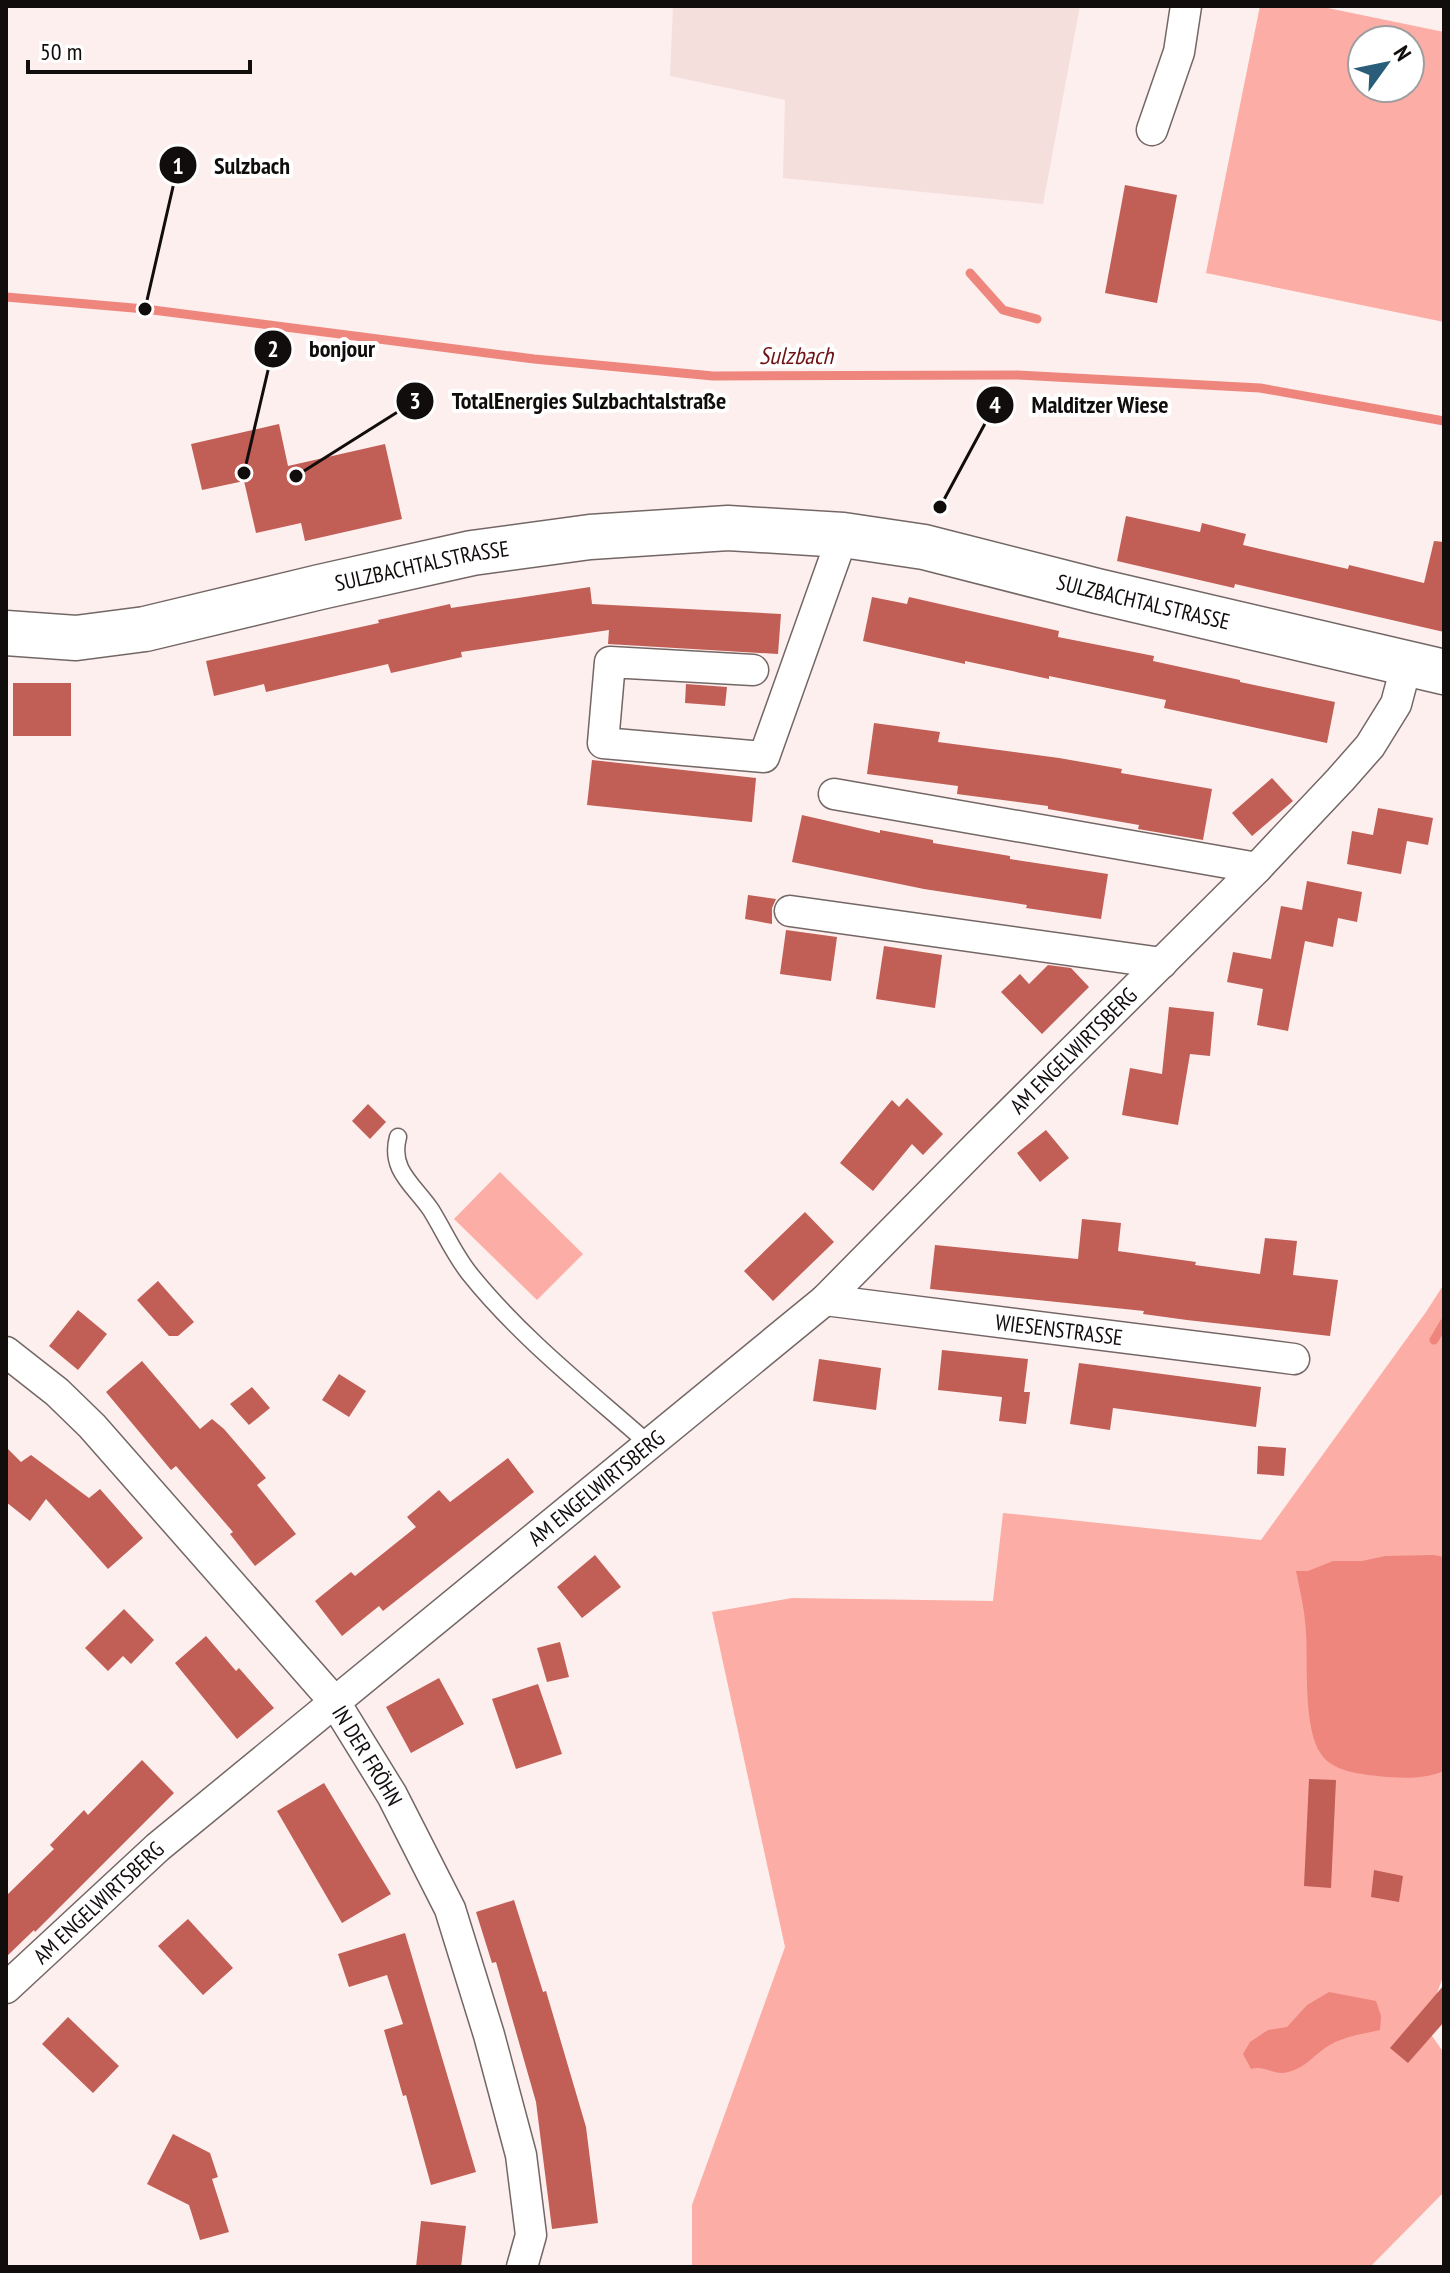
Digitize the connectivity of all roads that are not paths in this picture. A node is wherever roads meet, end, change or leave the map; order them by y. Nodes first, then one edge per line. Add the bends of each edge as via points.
1 (1186, 6) edge
2 (1152, 130) dead end
3 (843, 535) junction
4 (6, 633) edge
5 (1426, 668) edge
6 (753, 670) dead end
7 (834, 794) dead end
8 (1257, 868) junction
9 (790, 911) dead end
10 (1162, 963) junction
11 (398, 1137) dead end
12 (825, 1300) junction
13 (6, 1352) edge
14 (1294, 1359) dead end
15 (650, 1445) junction
16 (334, 1701) junction
17 (6, 1988) edge
18 (522, 2267) edge

1 - 2 street via 1179,52
3 - 4 main road, SULZBACHTALSTRASSE via 728,528 590,537 472,553 145,629 76,638
3 - 5 main road, SULZBACHTALSTRASSE via 924,547
3 - 6 street via 764,757 603,743 610,662
5 - 8 street, AM ENGELWIRTSBERG via 1370,746
7 - 8 street
8 - 10 street, AM ENGELWIRTSBERG
9 - 10 street, AM ENGELWIRTSBERG
10 - 12 street, AM ENGELWIRTSBERG
11 - 15 lane via 398,1166 473,1277 514,1324
12 - 14 street, WIESENSTRASSE
12 - 15 street, AM ENGELWIRTSBERG
13 - 16 street, IN DER FRÖHN via 92,1426
15 - 16 street, AM ENGELWIRTSBERG
16 - 17 street, AM ENGELWIRTSBERG via 158,1847
16 - 18 street, IN DER FRÖHN via 392,1795 450,1909 521,2155 531,2235

